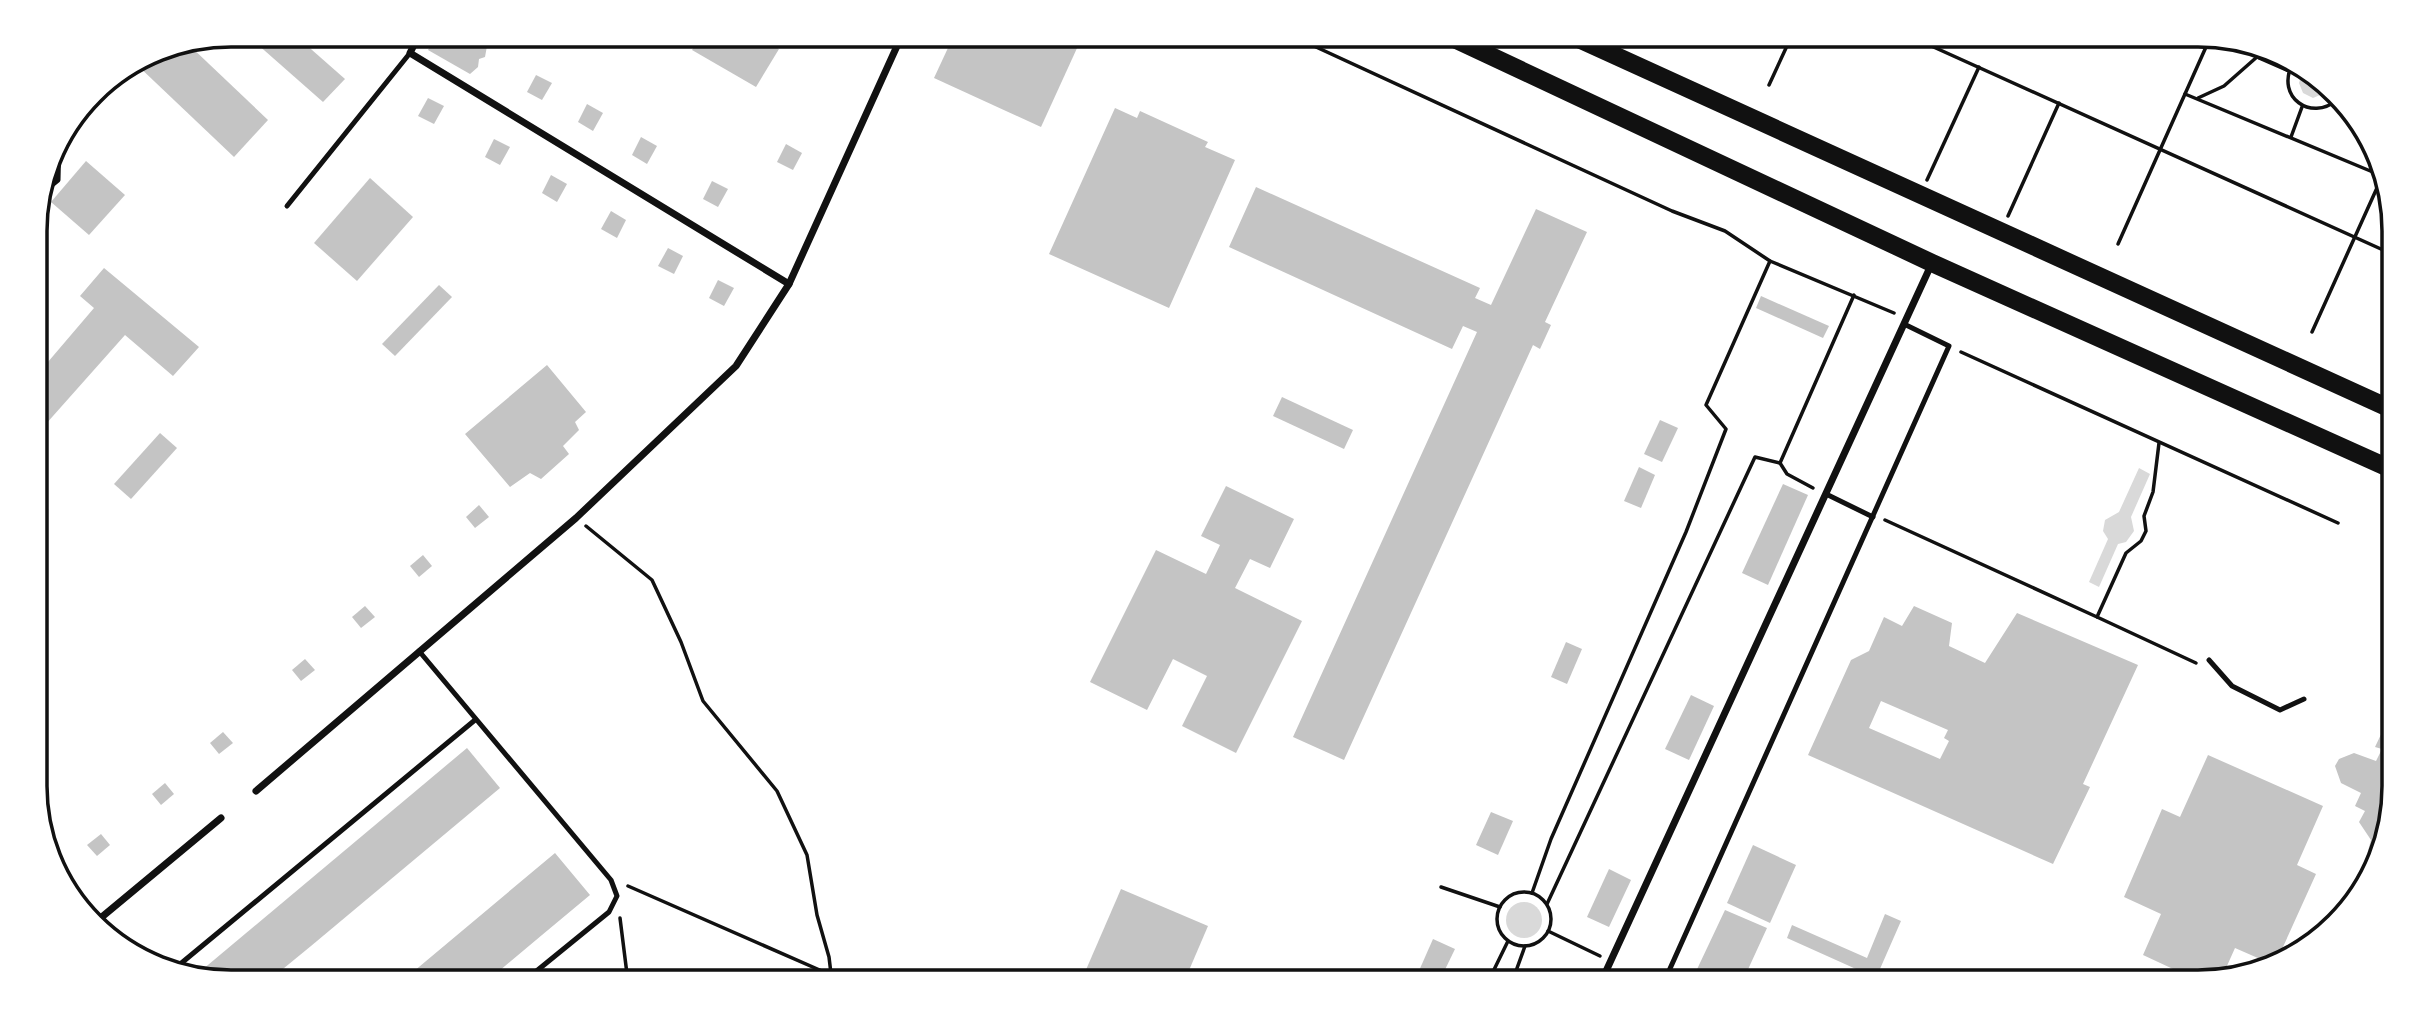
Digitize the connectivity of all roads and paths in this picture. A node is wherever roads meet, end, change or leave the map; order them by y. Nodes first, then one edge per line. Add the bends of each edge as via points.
1 (413, 47) edge
2 (897, 47) edge
3 (1316, 47) edge
4 (1472, 47) edge
5 (1596, 47) edge
6 (1786, 47) edge
7 (1934, 47) edge
8 (2206, 48) edge
9 (410, 53) junction
10 (2259, 57) edge
11 (1979, 67) junction
12 (2290, 72) edge
13 (1769, 85) dead end
14 (2185, 94) junction
15 (2197, 98) junction
16 (2059, 103) junction
17 (2330, 104) edge
18 (2302, 107) junction
19 (2290, 138) junction
20 (2161, 150) junction
21 (2372, 173) edge
22 (2376, 187) edge
23 (1920, 197) junction
24 (287, 206) dead end
25 (2001, 234) junction
26 (2355, 237) junction
27 (2118, 244) dead end
28 (2382, 249) edge
29 (1770, 261) junction
30 (1932, 263) junction
31 (789, 284) junction
32 (1854, 295) junction
33 (1904, 324) junction
34 (2312, 332) dead end
35 (1949, 346) junction
36 (2382, 405) edge
37 (2159, 443) junction
38 (1780, 463) junction
39 (2382, 465) edge
40 (1826, 494) junction
41 (1873, 516) junction
42 (576, 518) junction
43 (2338, 523) dead end
44 (2097, 617) junction
45 (419, 650) junction
46 (2209, 660) dead end
47 (2196, 663) dead end
48 (2304, 699) dead end
49 (475, 720) junction
50 (256, 791) dead end
51 (221, 818) dead end
52 (611, 880) junction
53 (1441, 887) dead end
54 (1532, 893) junction
55 (617, 896) junction
56 (1547, 904) junction
57 (1500, 907) junction
58 (103, 917) edge
59 (1548, 931) junction
60 (1508, 941) junction
61 (1525, 946) junction
62 (1612, 959) junction
63 (182, 963) edge
64 (1494, 969) edge
65 (1517, 969) edge
66 (1607, 969) edge
67 (1670, 969) edge
68 (538, 970) edge
69 (626, 970) edge
70 (819, 970) edge
71 (830, 970) edge

1 - 9 street
2 - 31 street
3 - 29 path via 1672,211 1725,231
4 - 30 main road
5 - 23 main road
6 - 13 path
7 - 11 path
8 - 14 path
9 - 24 lane
9 - 31 street
10 - 15 path via 2224,86
11 - 16 path
11 - 23 path
12 - 18 path via 2290,93
14 - 15 path
14 - 20 path
15 - 19 path
16 - 20 path
16 - 25 path
17 - 18 path via 2321,109
18 - 19 path
19 - 21 path
20 - 26 path
20 - 27 path
22 - 26 path
23 - 25 main road
25 - 36 main road
26 - 28 path
26 - 34 path
29 - 32 path
29 - 54 path via 1706,405 1726,429 1686,532 1550,839
30 - 33 street
30 - 39 main road
31 - 42 street via 736,366
32 - 33 path via 1891,310
32 - 38 path
33 - 35 lane
33 - 40 street
35 - 37 path
35 - 41 lane
37 - 43 path
37 - 44 path via 2153,492 2144,516 2146,531 2126,553
38 - 40 path via 1787,474
38 - 56 path via 1755,457
40 - 41 lane
40 - 62 street
41 - 44 path
41 - 67 lane
42 - 45 street
42 - 71 path via 652,580 703,701 777,791 807,855
44 - 47 path
45 - 49 lane
45 - 50 street
46 - 48 lane via 2232,685 2280,710
49 - 52 lane
49 - 63 lane
51 - 58 street
52 - 55 lane
52 - 70 path
53 - 57 path
54 - 56 path
54 - 57 path via 1513,894
55 - 68 lane via 609,912
55 - 69 path
56 - 59 path
57 - 60 path via 1498,925
59 - 61 path
59 - 62 path
60 - 61 path
60 - 64 path
61 - 65 path
62 - 66 street

